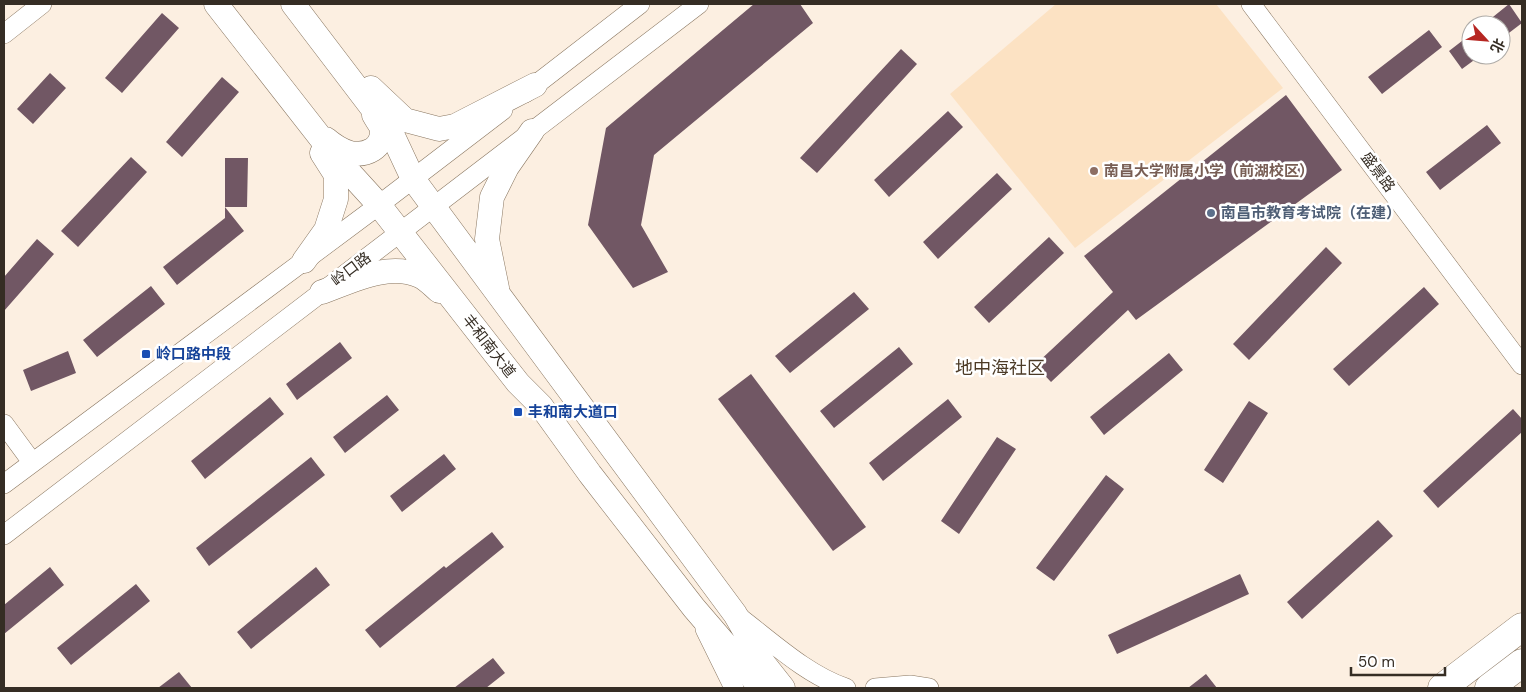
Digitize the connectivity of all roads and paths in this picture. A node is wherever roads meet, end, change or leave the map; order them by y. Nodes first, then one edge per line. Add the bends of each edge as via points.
1 (42, 4) edge
2 (216, 4) edge
3 (293, 4) edge
4 (640, 4) edge
5 (699, 4) edge
6 (1251, 4) edge
7 (4, 34) edge
8 (244, 40) junction
9 (321, 41) junction
10 (277, 82) junction
11 (535, 85) junction
12 (361, 93) junction
13 (314, 130) junction
14 (532, 131) junction
15 (351, 153) junction
16 (413, 179) junction
17 (379, 205) junction
18 (433, 206) junction
19 (400, 232) junction
20 (304, 261) junction
21 (322, 292) junction
22 (499, 294) junction
23 (456, 304) junction
24 (1522, 365) edge
25 (4, 424) edge
26 (32, 462) junction
27 (4, 484) edge
28 (4, 535) edge
29 (694, 608) junction
30 (735, 614) junction
31 (1522, 628) edge
32 (1522, 662) edge
33 (754, 665) junction
34 (734, 688) edge
35 (751, 688) edge
36 (760, 688) edge
37 (783, 688) edge
38 (800, 688) edge
39 (846, 688) edge
40 (875, 688) edge
41 (929, 688) edge
42 (1442, 688) edge
43 (1489, 688) edge

1 - 7 street
2 - 8 main road, 丰和南大道
3 - 9 main road, 丰和南大道
4 - 11 street
5 - 14 street, 岭口路
6 - 24 street, 盛景路
8 - 10 main road, 丰和南大道
8 - 15 main road via 296,85
9 - 11 main road via 405,120 439,129 455,126
9 - 12 main road, 丰和南大道
10 - 13 main road, 丰和南大道
10 - 20 main road via 336,176 336,199 326,230
11 - 16 street
12 - 15 main road via 382,128 376,149
12 - 16 main road, 丰和南大道 via 392,134
13 - 15 main road via 339,149
13 - 17 main road, 丰和南大道
14 - 18 street, 岭口路
14 - 22 main road via 507,167 492,197 487,239
15 - 17 main road
16 - 17 street
16 - 18 main road, 丰和南大道
17 - 19 main road, 丰和南大道
17 - 20 street
18 - 19 street, 岭口路
18 - 22 main road, 丰和南大道
19 - 21 street, 岭口路
19 - 23 main road, 丰和南大道
20 - 26 street
21 - 23 main road via 372,273 402,272 421,277
21 - 28 street, 岭口路
22 - 30 main road, 丰和南大道
23 - 29 main road, 丰和南大道 via 518,383 541,406
25 - 26 street
26 - 27 street
29 - 33 main road, 丰和南大道
29 - 34 street
30 - 33 main road, 丰和南大道
30 - 39 street via 829,683
31 - 42 highway
32 - 43 highway
33 - 35 main road
33 - 36 main road, 丰和南大道
33 - 37 main road, 丰和南大道
33 - 38 main road
40 - 41 street

